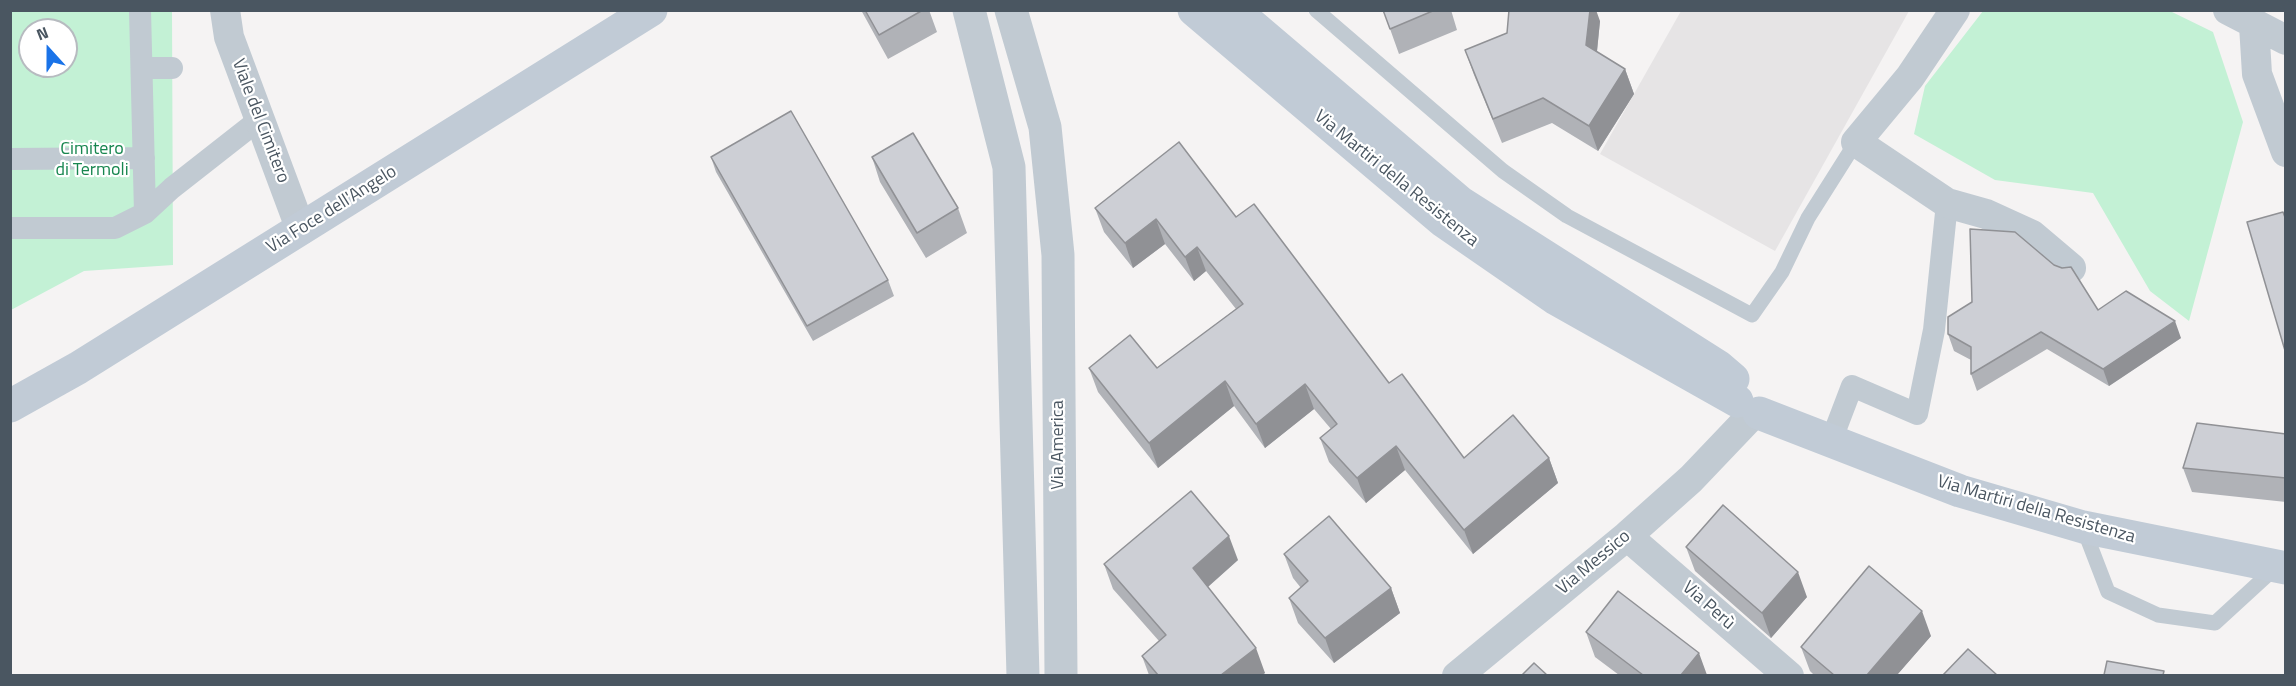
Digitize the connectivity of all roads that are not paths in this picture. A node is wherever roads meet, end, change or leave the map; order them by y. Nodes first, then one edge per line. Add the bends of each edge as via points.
1 (140, 10) edge
2 (225, 10) edge
3 (651, 10) edge
4 (969, 10) edge
5 (1011, 10) edge
6 (1194, 10) edge
7 (1234, 10) edge
8 (1316, 10) edge
9 (1955, 10) edge
10 (2228, 10) edge
11 (2254, 25) junction
12 (2286, 40) edge
13 (142, 68) junction
14 (172, 68) dead end
15 (260, 119) junction
16 (1856, 142) junction
17 (2286, 152) edge
18 (144, 158) junction
19 (10, 159) edge
20 (1947, 203) junction
21 (145, 213) junction
22 (1054, 215) junction
23 (1010, 219) junction
24 (10, 228) edge
25 (301, 230) junction
26 (2071, 268) edge
27 (1751, 404) junction
28 (10, 406) edge
29 (1832, 433) junction
30 (2083, 527) junction
31 (1627, 536) junction
32 (2282, 561) edge
33 (1023, 675) edge
34 (1060, 675) edge
35 (1457, 675) edge
36 (1789, 675) edge

1 - 13 street
2 - 15 street, Viale del Cimitero via 229,37
3 - 25 main road, Via Foce dell'Angelo
4 - 23 street via 1009,167
5 - 22 street, Via America via 1045,127
6 - 27 main road, Via Martiri della Resistenza via 1443,221 1556,299
7 - 27 main road, Via Martiri della Resistenza via 1461,203 1719,367
8 - 16 lane via 1503,171 1568,216 1752,315 1782,272 1808,218
9 - 16 street via 1910,77
10 - 11 street
11 - 12 street
11 - 17 street via 2257,74
13 - 14 street
13 - 18 street
15 - 21 street
15 - 25 street, Viale del Cimitero
16 - 20 street
18 - 19 street
18 - 21 street
20 - 26 street via 1986,214 2032,235
20 - 29 street via 1934,330 1917,414 1852,386
21 - 24 street via 115,228
22 - 23 street
22 - 34 street, Via America via 1058,255
23 - 33 street
25 - 28 main road, Via Foce dell'Angelo
27 - 29 main road, Via Martiri della Resistenza
27 - 31 street, Via Messico via 1725,443
29 - 30 main road, Via Martiri della Resistenza via 1960,491
29 - 32 main road, Via Martiri della Resistenza via 1960,481
30 - 32 main road, Via Martiri della Resistenza
30 - 32 lane via 2108,592 2158,615 2216,623
31 - 35 street, Via Messico
31 - 36 street, Via Perù

